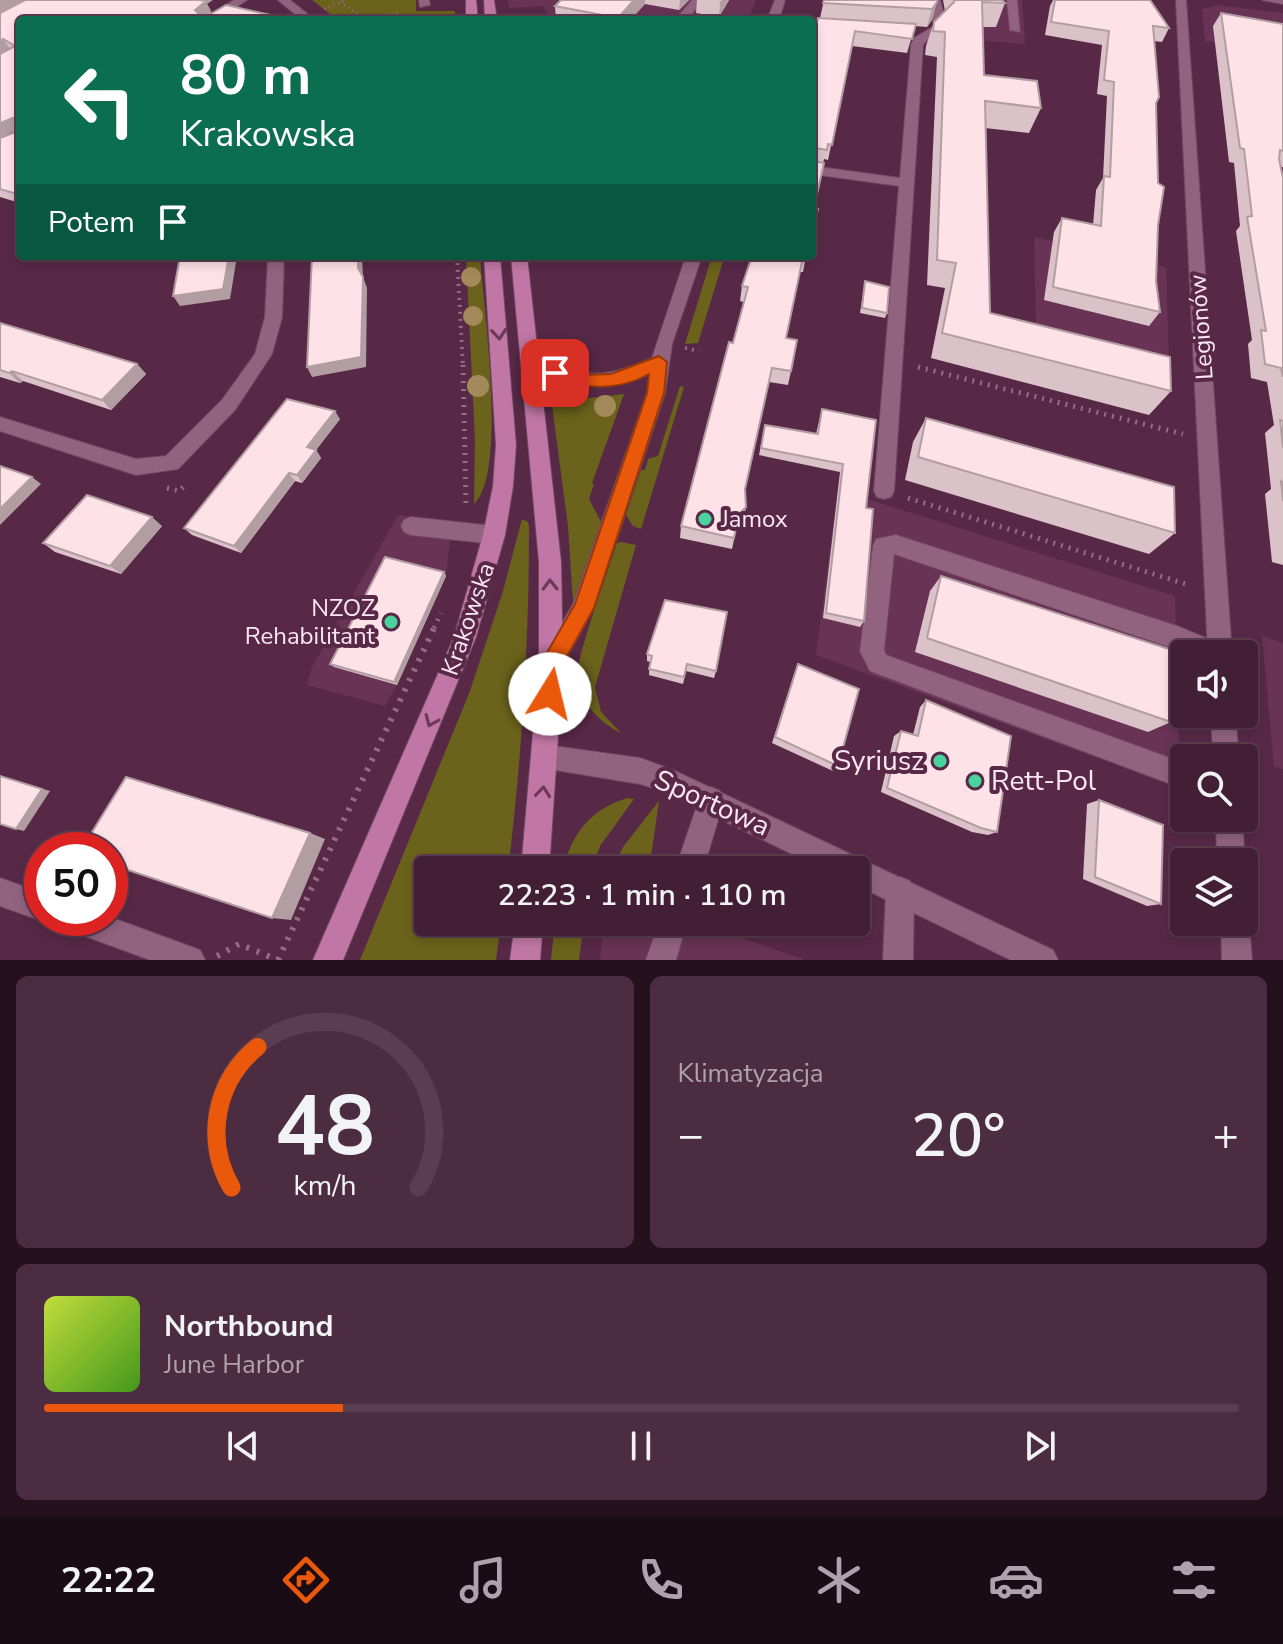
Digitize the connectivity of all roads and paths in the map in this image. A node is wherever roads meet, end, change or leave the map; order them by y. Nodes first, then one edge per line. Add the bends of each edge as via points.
1 (242, 0) edge
2 (283, 0) edge
3 (698, 0) edge
4 (935, 0) edge
5 (1012, 0) edge
6 (1181, 0) edge
7 (1267, 0) edge
8 (1283, 1) edge
9 (342, 2) edge
10 (320, 10) dead end
11 (399, 12) dead end
12 (216, 16) edge
13 (304, 16) edge
14 (361, 16) edge
15 (388, 16) edge
16 (684, 16) edge
17 (1016, 30) dead end
18 (901, 31) edge
19 (927, 33) junction
20 (816, 171) edge
21 (907, 183) junction
22 (276, 260) edge
23 (457, 260) edge
24 (492, 260) edge
25 (519, 260) edge
26 (693, 260) edge
27 (530, 357) junction
28 (894, 361) junction
29 (659, 362) junction
30 (0, 424) edge
31 (1208, 440) junction
32 (884, 491) joint
33 (411, 526) dead end
34 (463, 532) junction
35 (494, 535) junction
36 (1217, 593) junction
37 (442, 610) dead end
38 (1184, 640) edge
39 (1218, 640) edge
40 (551, 663) junction
41 (546, 758) junction
42 (1170, 771) edge
43 (711, 800) junction
44 (536, 856) edge
45 (693, 856) edge
46 (900, 891) junction
47 (0, 892) edge
48 (24, 901) edge
49 (123, 936) edge
50 (528, 936) edge
51 (669, 936) edge
52 (1236, 936) edge
53 (190, 960) edge
54 (209, 960) edge
55 (278, 960) edge
56 (328, 960) edge
57 (525, 960) edge
58 (661, 960) edge
59 (898, 960) edge
60 (1043, 960) edge
61 (1237, 960) edge

1 - 12 street
2 - 13 street
3 - 16 street
4 - 19 street via 941,21 939,28
5 - 17 street
6 - 31 street, Legionów
7 - 8 street
9 - 10 path
9 - 14 path
11 - 15 path
18 - 19 street
19 - 21 street via 917,45
20 - 21 street
21 - 28 street
22 - 30 street via 270,336 259,361 171,463 136,467
23 - 34 path via 467,451
24 -> 35 main road, Krakowska via 506,445
25 - 27 main road
26 - 29 street
27 - 29 street via 579,381 611,381
40 -> 27 main road via 549,546
28 - 31 path
28 - 32 street
29 - 40 street via 656,393 583,608
31 - 36 street, Legionów
32 - 36 path
33 - 34 street
34 - 35 street
35 -> 56 main road, Krakowska via 465,637
36 - 39 street, Legionów
37 - 55 path
38 - 42 street via 896,544 884,546 872,651 878,663
40 - 41 main road
41 - 43 street, Sportowa via 640,771
44 -> 41 main road
43 - 45 street
43 - 46 street, Sportowa
46 - 59 street
46 - 60 street, Sportowa
47 - 48 street
49 - 53 street
50 - 57 main road
51 - 58 street
52 - 61 street
54 - 55 path via 239,944

